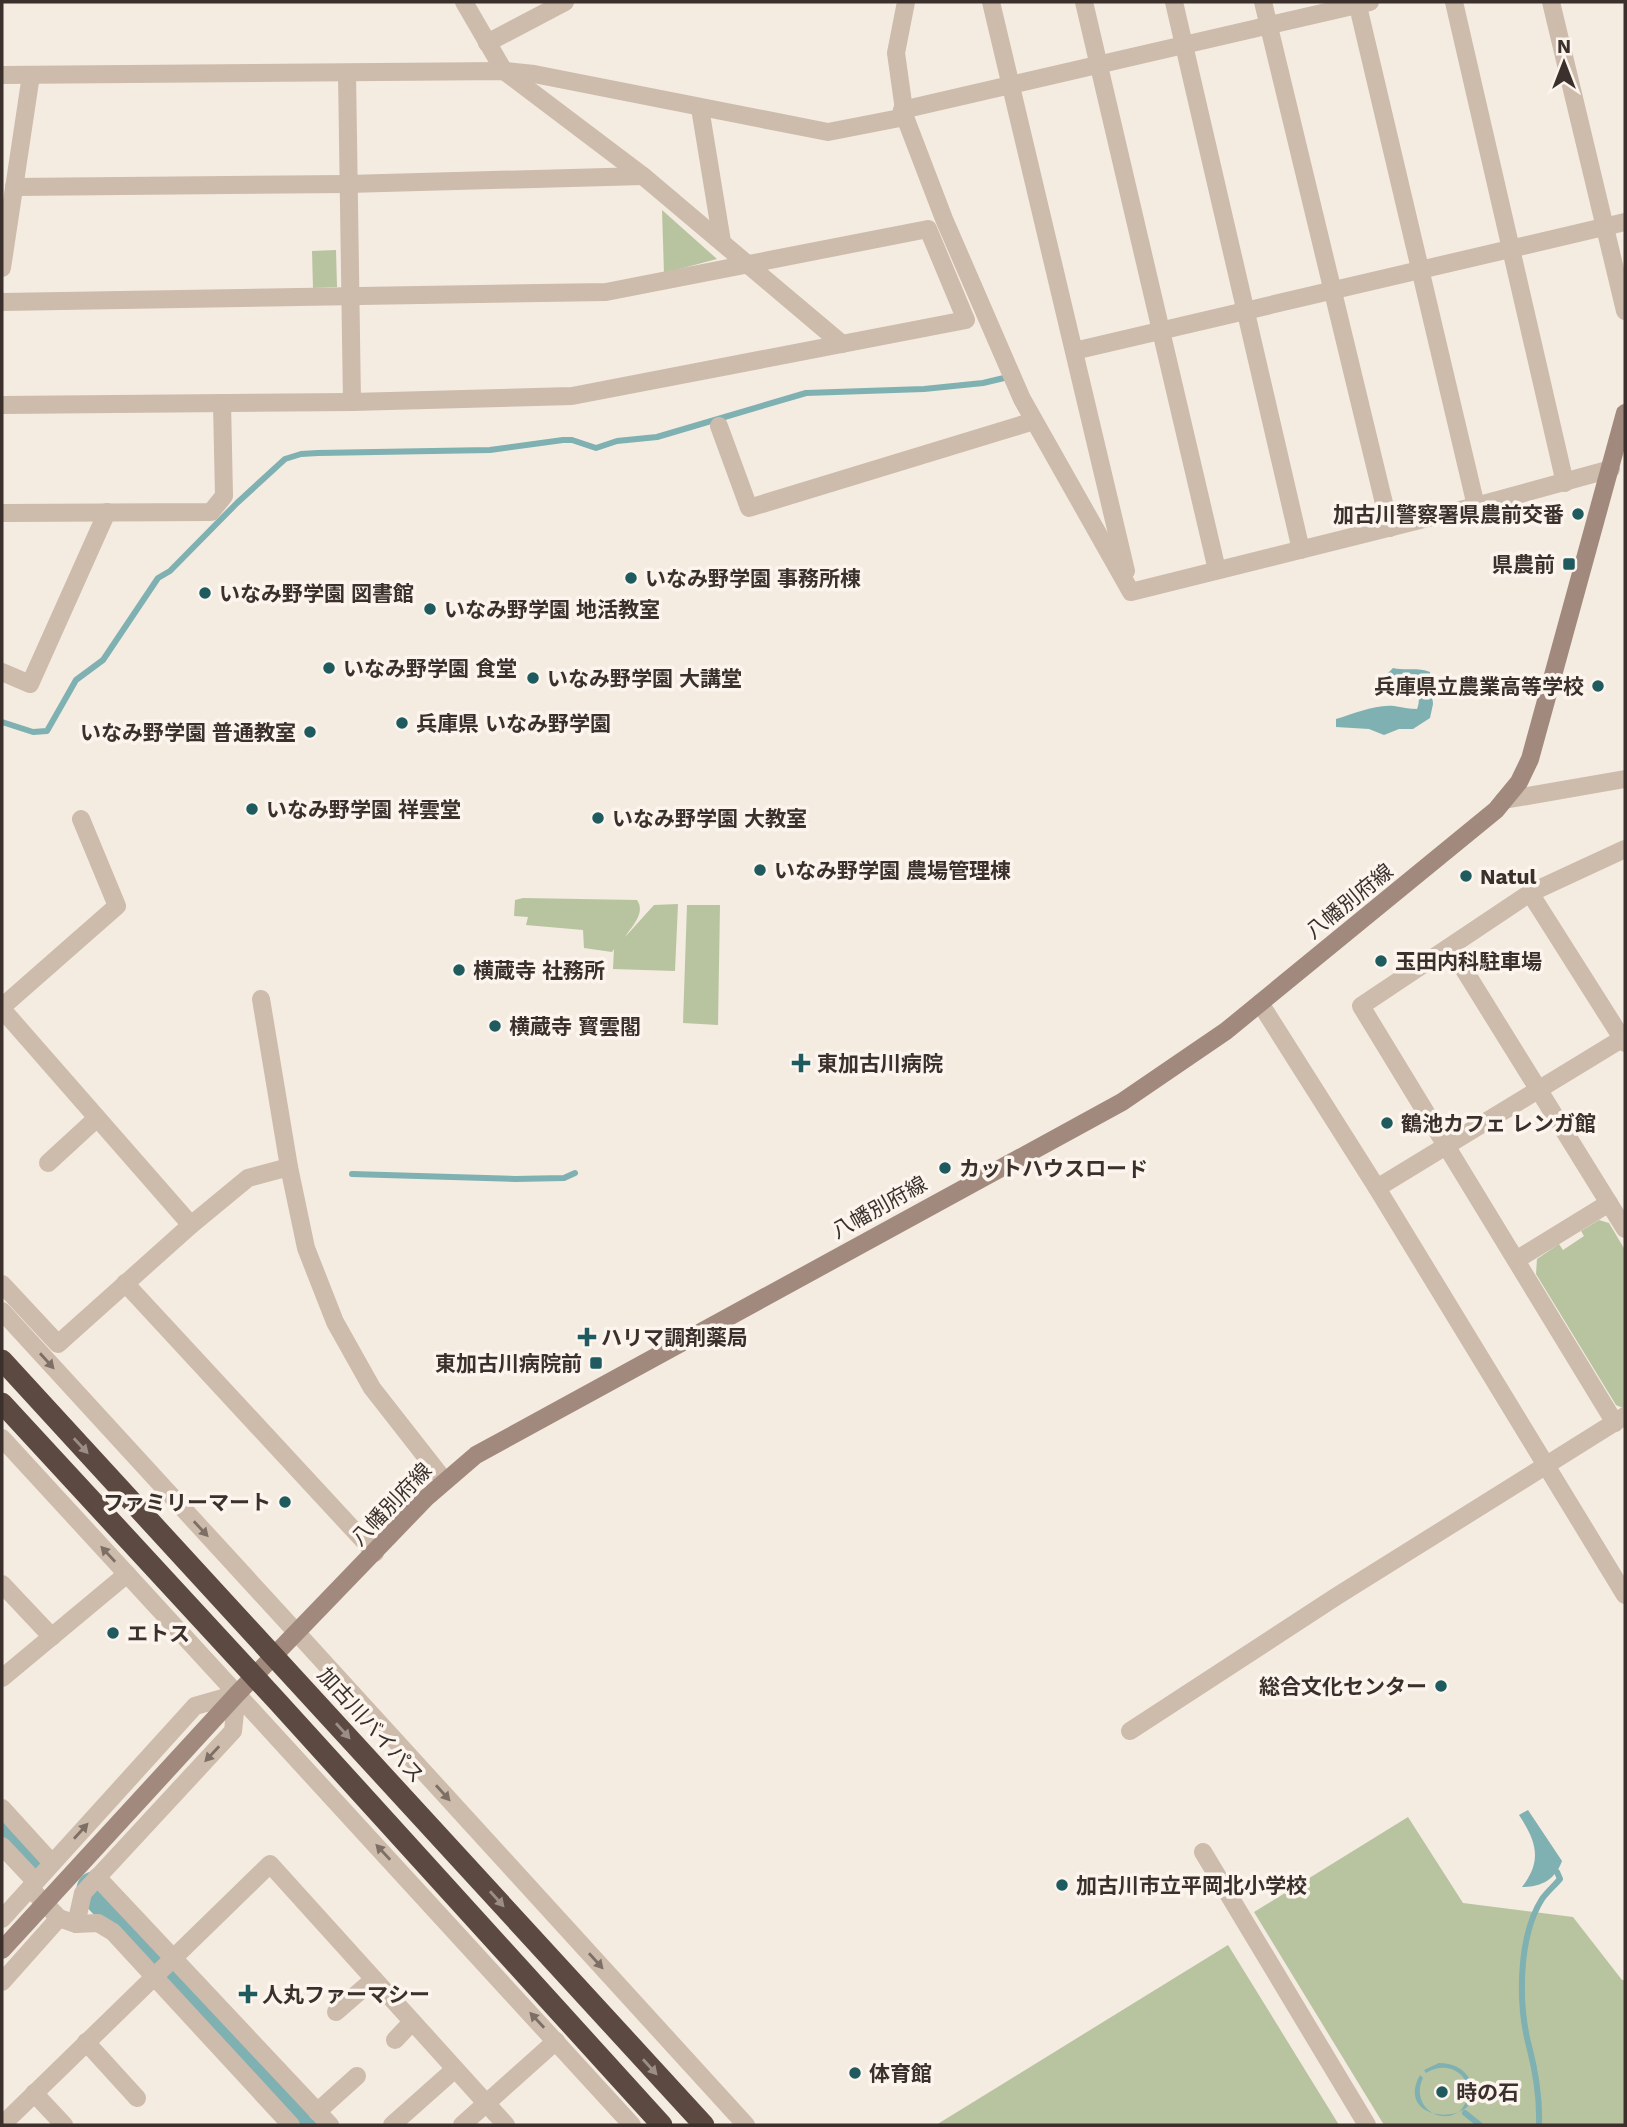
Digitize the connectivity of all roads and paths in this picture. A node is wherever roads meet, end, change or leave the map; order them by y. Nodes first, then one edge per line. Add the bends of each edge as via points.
1 (464, 2) edge
2 (565, 2) edge
3 (906, 2) edge
4 (991, 2) edge
5 (1084, 2) edge
6 (1174, 2) edge
7 (1264, 2) edge
8 (1454, 2) edge
9 (1551, 2) edge
10 (1362, 3) edge
11 (1269, 26) junction
12 (487, 43) junction
13 (1184, 46) junction
14 (1099, 66) junction
15 (504, 71) junction
16 (347, 73) junction
17 (2, 75) edge
18 (31, 75) junction
19 (1010, 85) junction
20 (700, 108) junction
21 (904, 114) junction
22 (643, 176) junction
23 (348, 184) junction
24 (14, 187) junction
25 (1625, 222) edge
26 (1605, 227) junction
27 (722, 242) junction
28 (1511, 249) junction
29 (747, 263) junction
30 (2, 268) edge
31 (1420, 271) junction
32 (1333, 292) junction
33 (350, 296) junction
34 (2, 302) edge
35 (1246, 311) junction
36 (1625, 311) edge
37 (1161, 330) junction
38 (842, 344) junction
39 (1074, 351) junction
40 (352, 402) junction
41 (222, 403) junction
42 (2, 405) edge
43 (1625, 413) edge
44 (1034, 421) junction
45 (719, 426) dead end
46 (1611, 469) junction
47 (1564, 483) junction
48 (1476, 506) junction
49 (107, 512) junction
50 (2, 513) edge
51 (1390, 528) junction
52 (1301, 550) junction
53 (1217, 570) junction
54 (1131, 592) junction
55 (2, 672) edge
56 (1625, 779) edge
57 (1504, 800) junction
58 (81, 819) dead end
59 (1625, 849) edge
60 (1530, 893) junction
61 (1450, 947) junction
62 (261, 999) dead end
63 (1259, 1003) junction
64 (2, 1008) edge
65 (1624, 1040) edge
66 (1539, 1089) junction
67 (97, 1118) junction
68 (1447, 1147) junction
69 (48, 1163) dead end
70 (289, 1167) junction
71 (1377, 1188) junction
72 (1609, 1203) junction
73 (191, 1225) junction
74 (1625, 1229) edge
75 (1516, 1260) junction
76 (125, 1283) junction
77 (2, 1284) edge
78 (2, 1311) edge
79 (2, 1360) edge
80 (2, 1403) edge
81 (1620, 1420) edge
82 (2, 1438) edge
83 (1546, 1465) junction
84 (444, 1480) junction
85 (375, 1553) junction
86 (127, 1574) junction
87 (2, 1584) edge
88 (1625, 1595) edge
89 (298, 1634) junction
90 (52, 1637) junction
91 (2, 1678) edge
92 (237, 1694) junction
93 (1130, 1731) dead end
94 (2, 1808) edge
95 (2, 1846) edge
96 (1203, 1852) dead end
97 (52, 1863) junction
98 (97, 1877) junction
99 (32, 1884) junction
100 (2, 1919) edge
101 (67, 1921) junction
102 (2, 1950) edge
103 (164, 1966) junction
104 (374, 1979) junction
105 (2, 1982) edge
106 (336, 2012) dead end
107 (412, 2022) junction
108 (395, 2039) dead end
109 (86, 2042) junction
110 (556, 2042) junction
111 (455, 2069) junction
112 (357, 2076) dead end
113 (34, 2093) junction
114 (137, 2098) dead end
115 (486, 2104) junction
116 (323, 2119) edge
117 (2, 2125) edge
118 (64, 2125) edge
119 (291, 2125) edge
120 (393, 2125) edge
121 (462, 2125) edge
122 (506, 2125) edge
123 (632, 2125) edge
124 (662, 2125) edge
125 (704, 2125) edge
126 (746, 2125) edge
127 (1367, 2125) edge

1 - 12 street
2 - 12 street
3 - 21 street via 896,53
4 - 19 street
5 - 14 street
6 - 13 street
7 - 11 street
8 - 28 street
9 - 26 street
10 - 11 street
10 - 31 street
11 - 13 street
11 - 32 street
12 - 15 street
13 - 14 street
13 - 35 street
14 - 19 street
14 - 37 street
15 - 16 street
15 - 20 street
15 - 22 street
16 - 18 street
16 - 23 street
17 - 18 street
18 - 24 street
19 - 21 street
19 - 39 street
20 - 21 street via 828,132
20 - 27 street
21 - 44 street via 949,231
22 - 23 street
22 - 27 street
23 - 24 street
23 - 33 street
24 - 30 street
25 - 26 street
26 - 28 street
26 - 36 street
27 - 29 street
28 - 31 street
28 - 47 street
29 - 33 street via 606,292
29 - 38 street
29 - 38 street via 928,229 966,320
31 - 32 street
31 - 48 street
32 - 35 street
32 - 51 street
33 - 34 street
33 - 40 street
35 - 37 street
35 - 52 street
37 - 39 street
37 - 53 street
38 - 40 street via 572,396
39 - 54 street
40 - 41 street
41 - 42 street
41 - 49 street via 224,496 211,512
43 - 46 main road, 八幡別府線
44 - 45 street via 749,509
44 - 54 street
46 - 47 street
46 - 57 main road, 八幡別府線 via 1530,759
47 - 48 street
48 - 51 street
49 - 50 street
49 - 55 street via 30,684
51 - 52 street
52 - 53 street
53 - 54 street
56 - 57 street
57 - 63 main road, 八幡別府線
58 - 64 street via 117,906
59 - 60 street
60 - 61 street
60 - 65 street
61 - 66 street
61 - 68 street via 1361,1006
62 - 70 street
63 - 71 street
63 - 84 main road, 八幡別府線 via 1226,1031 1085,1123 527,1426 475,1455
64 - 67 street
65 - 66 street
66 - 68 street
66 - 72 street
67 - 69 street
67 - 73 street
68 - 71 street
68 - 75 street
70 - 73 street via 248,1178
70 - 84 street via 306,1248 335,1322 372,1388
71 - 83 street
72 - 74 street
72 - 75 street
73 - 76 street
75 - 81 street
76 - 77 street via 58,1344
76 - 85 street
78 -> 89 street
79 -> 125 highway, 加古川バイパス
80 - 124 highway
81 - 83 street
86 -> 82 street
83 - 88 street
83 - 93 street
84 - 85 main road, 八幡別府線
85 - 89 main road, 八幡別府線
86 - 90 street
86 - 92 street
87 - 90 street
89 - 92 main road, 八幡別府線
89 -> 126 street
90 - 91 street
97 -> 92 street via 195,1706
92 -> 98 street via 233,1731
92 - 102 main road, 八幡別府線
110 -> 92 street
94 - 97 street
95 - 99 street
96 - 127 street
97 - 99 street
98 - 101 street
98 - 103 street
99 - 100 street
99 - 101 street
101 - 103 street via 98,1923
101 - 105 street
103 - 104 street via 270,1864
103 - 109 street
103 - 116 street
103 - 119 street
104 - 106 street
104 - 107 street
107 - 108 street
107 - 111 street
109 - 113 street
109 - 114 street
110 - 115 street
110 - 123 street
111 - 115 street
111 - 120 street
112 - 116 street
113 - 117 street
113 - 118 street
115 - 121 street
115 - 122 street

